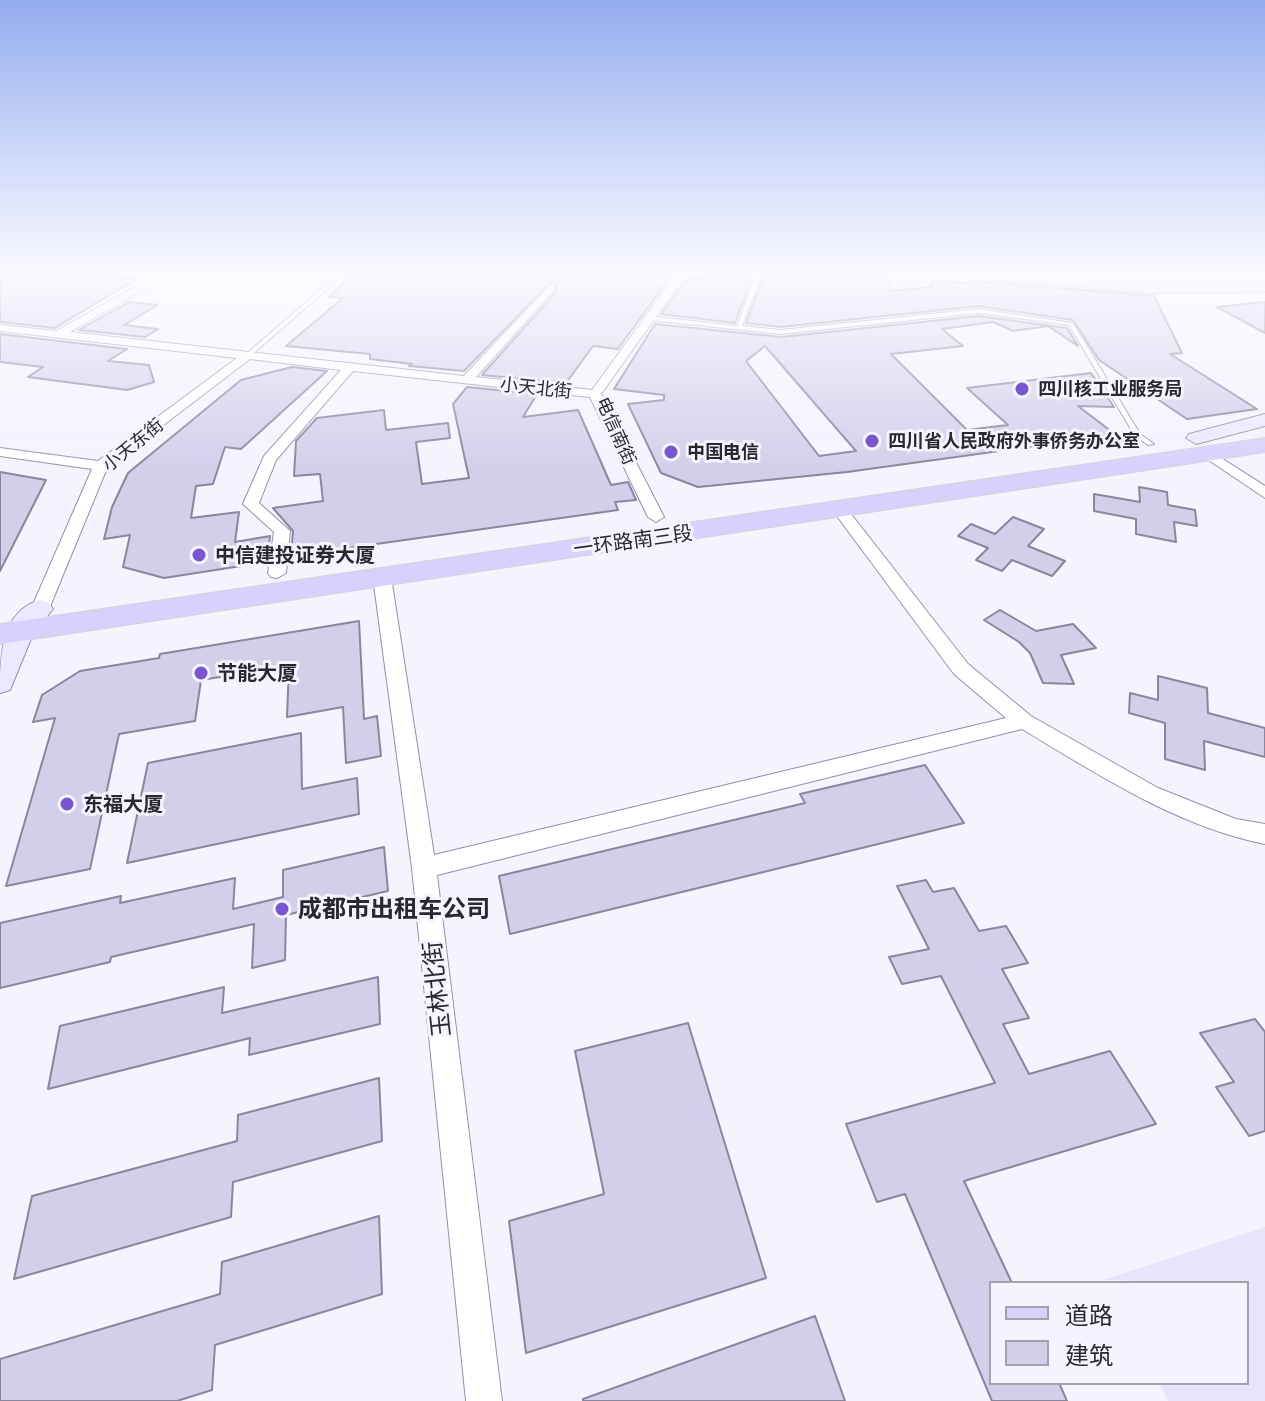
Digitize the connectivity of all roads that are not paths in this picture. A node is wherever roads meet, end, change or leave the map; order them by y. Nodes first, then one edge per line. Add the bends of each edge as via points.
1 (79, 337) edge
2 (269, 337) edge
3 (505, 337) edge
4 (635, 337) edge
5 (1079, 337) edge
6 (247, 356) junction
7 (350, 367) junction
8 (467, 380) junction
9 (595, 394) junction
10 (1265, 420) edge
11 (1265, 429) edge
12 (1150, 444) junction
13 (1265, 446) edge
14 (1205, 450) junction
15 (0, 452) edge
16 (101, 466) junction
17 (1265, 493) edge
18 (839, 508) junction
19 (656, 517) junction
20 (292, 577) junction
21 (382, 577) junction
22 (40, 609) junction
23 (7, 626) edge
24 (0, 683) edge
25 (1024, 721) junction
26 (1265, 834) edge
27 (424, 868) junction
28 (484, 1401) edge

1 - 6 street, 小天北街
2 - 6 lane
3 - 8 street
4 - 9 street, 电信南街
5 - 12 lane via 1137,435
6 - 7 street, 小天北街
6 - 16 street, 小天东街
7 - 8 street, 小天北街
7 - 20 street via 269,459 251,504 282,531
8 - 9 street, 小天北街
9 - 19 street, 电信南街
10 - 14 street
11 - 14 main road, 一环路南三段
12 - 14 main road, 一环路南三段
12 - 19 main road, 一环路南三段
13 - 14 main road, 一环路南三段
14 - 17 street
14 - 18 main road, 一环路南三段
15 - 16 street
16 - 22 street, 小天东街
18 - 21 main road, 一环路南三段
18 - 25 street via 961,669
19 - 20 main road, 一环路南三段
20 - 21 main road, 一环路南三段
20 - 22 main road, 一环路南三段
20 - 23 main road, 一环路南三段
21 - 27 street, 玉林北街
22 - 23 main road, 一环路南三段
23 - 24 street
25 - 26 street via 1150,794 1234,828
25 - 27 street
27 - 28 street, 玉林北街

